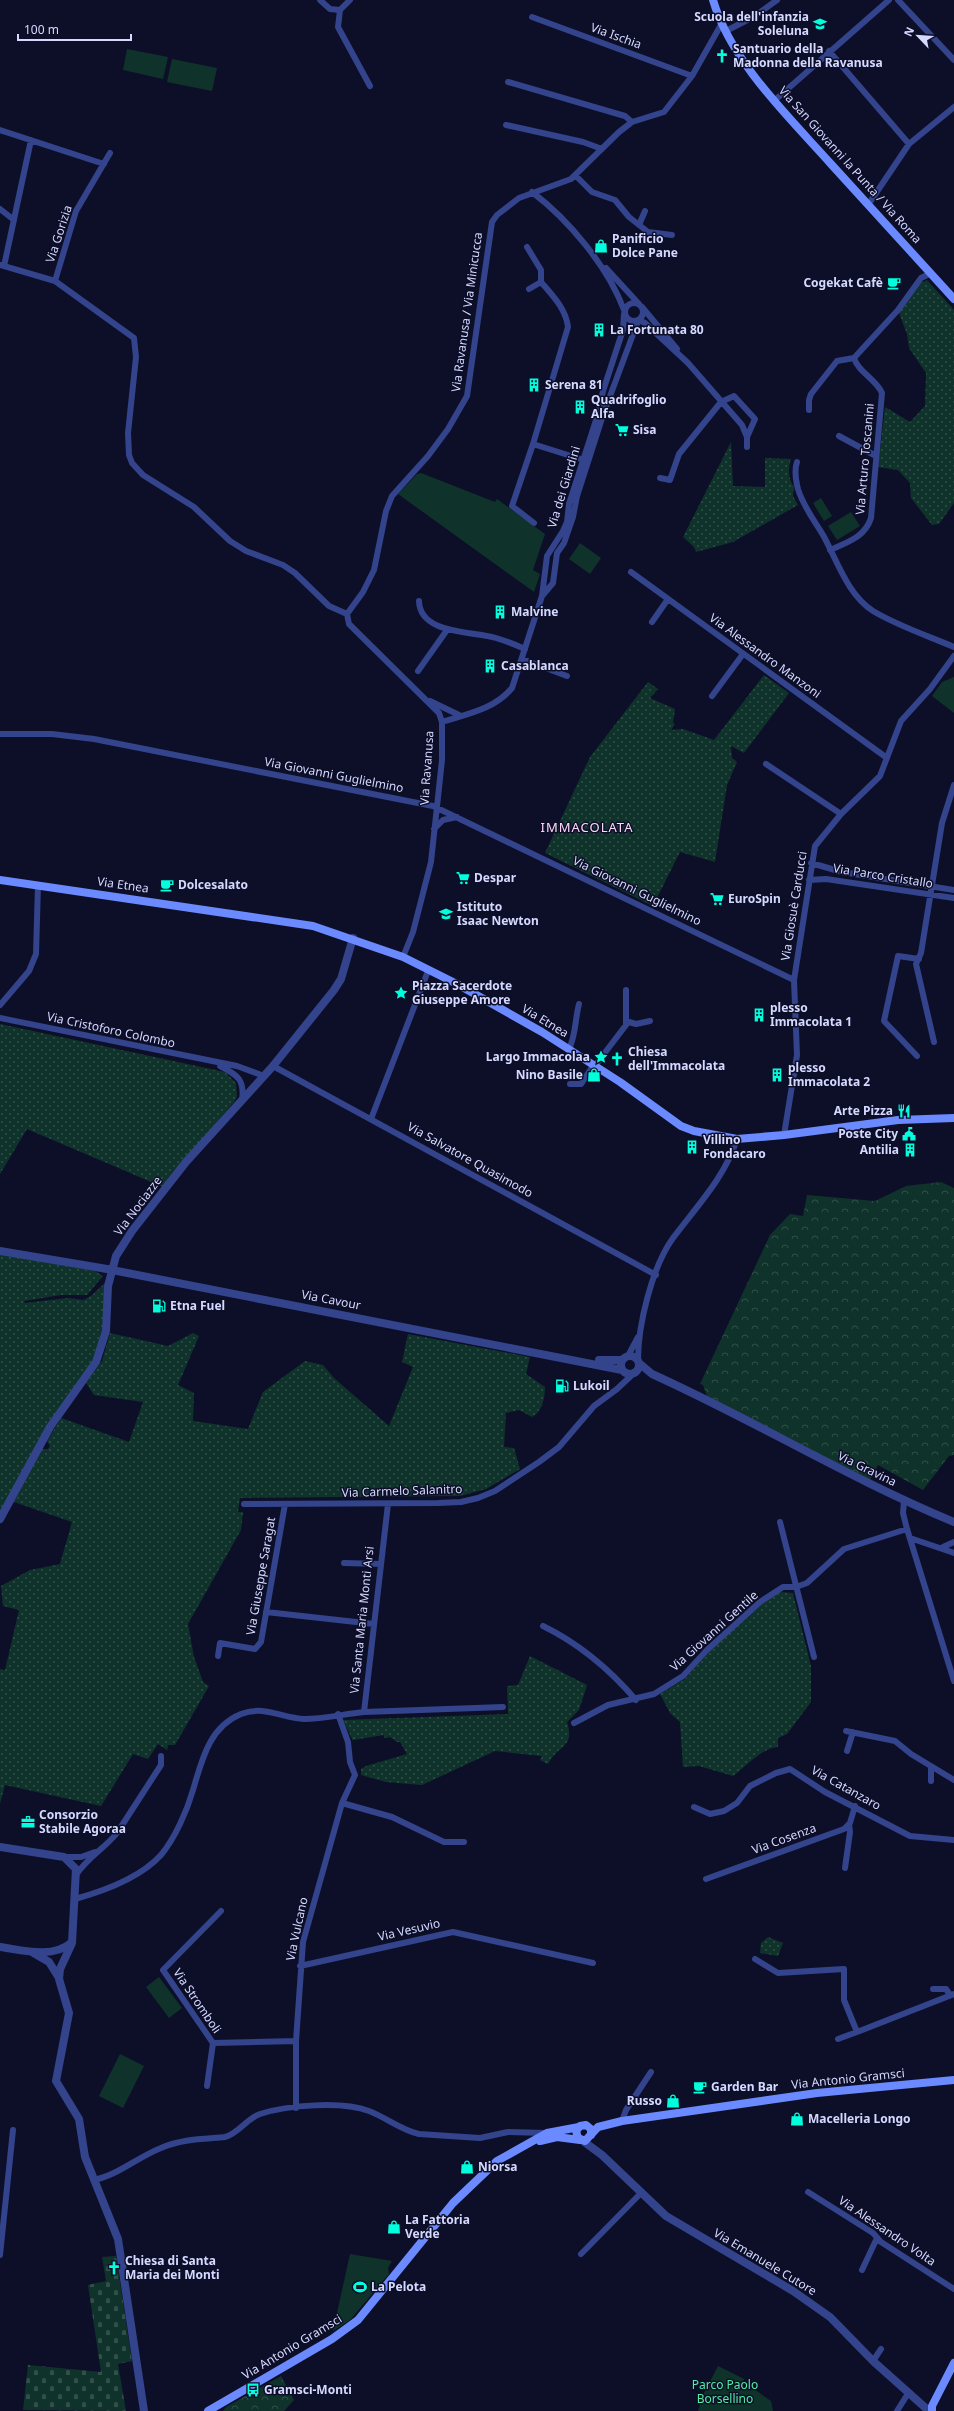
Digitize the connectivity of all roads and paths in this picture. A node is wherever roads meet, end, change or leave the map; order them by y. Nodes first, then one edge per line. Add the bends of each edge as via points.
1 (320, 0) edge
2 (350, 0) edge
3 (713, 0) edge
4 (777, 0) edge
5 (889, 0) edge
6 (898, 0) edge
7 (340, 10) junction
8 (532, 17) dead end
9 (722, 23) junction
10 (726, 31) junction
11 (829, 51) junction
12 (954, 60) edge
13 (692, 76) junction
14 (508, 82) dead end
15 (370, 86) dead end
16 (775, 100) junction
17 (954, 107) edge
18 (632, 122) junction
19 (506, 125) dead end
20 (0, 130) edge
21 (31, 140) junction
22 (909, 144) junction
23 (602, 149) junction
24 (110, 153) dead end
25 (104, 164) junction
26 (575, 176) junction
27 (532, 192) junction
28 (868, 205) junction
29 (0, 210) edge
30 (645, 211) dead end
31 (14, 220) junction
32 (639, 225) junction
33 (672, 235) dead end
34 (527, 247) dead end
35 (597, 261) junction
36 (2, 265) edge
37 (930, 273) junction
38 (55, 281) junction
39 (541, 282) junction
40 (529, 288) dead end
41 (954, 298) edge
42 (640, 305) junction
43 (624, 312) junction
44 (638, 320) junction
45 (854, 358) junction
46 (688, 363) junction
47 (721, 402) junction
48 (809, 410) dead end
49 (839, 436) dead end
50 (747, 437) junction
51 (533, 444) junction
52 (747, 448) dead end
53 (876, 456) junction
54 (586, 460) junction
55 (797, 462) dead end
56 (660, 478) dead end
57 (534, 523) dead end
58 (567, 528) junction
59 (830, 550) junction
60 (631, 572) dead end
61 (542, 596) junction
62 (668, 599) junction
63 (419, 601) dead end
64 (347, 614) junction
65 (652, 622) dead end
66 (447, 630) junction
67 (954, 647) edge
68 (525, 649) junction
69 (743, 654) junction
70 (954, 656) edge
71 (522, 660) junction
72 (418, 671) dead end
73 (567, 676) dead end
74 (712, 696) dead end
75 (424, 698) junction
76 (461, 716) junction
77 (442, 722) junction
78 (0, 734) edge
79 (887, 758) junction
80 (766, 764) dead end
81 (954, 785) edge
82 (436, 808) junction
83 (841, 814) junction
84 (458, 817) junction
85 (434, 829) junction
86 (811, 863) junction
87 (0, 880) edge
88 (809, 880) junction
89 (38, 886) junction
90 (932, 886) junction
91 (954, 890) edge
92 (931, 895) junction
93 (954, 898) edge
94 (353, 938) junction
95 (403, 957) junction
96 (919, 959) junction
97 (428, 971) junction
98 (794, 980) junction
99 (626, 990) dead end
100 (579, 1004) dead end
101 (0, 1005) edge
102 (0, 1018) edge
103 (650, 1021) dead end
104 (626, 1025) junction
105 (934, 1042) dead end
106 (569, 1049) junction
107 (917, 1056) dead end
108 (217, 1064) junction
109 (273, 1066) junction
110 (594, 1066) junction
111 (264, 1076) junction
112 (570, 1084) dead end
113 (244, 1088) junction
114 (254, 1088) junction
115 (242, 1101) junction
116 (371, 1118) junction
117 (954, 1118) edge
118 (784, 1135) junction
119 (737, 1138) junction
120 (0, 1250) edge
121 (111, 1270) junction
122 (656, 1275) junction
123 (642, 1328) junction
124 (503, 1345) junction
125 (625, 1358) junction
126 (639, 1362) junction
127 (622, 1371) junction
128 (635, 1373) junction
129 (652, 1374) junction
130 (618, 1389) junction
131 (904, 1501) junction
132 (244, 1504) dead end
133 (285, 1504) junction
134 (388, 1504) junction
135 (0, 1520) edge
136 (780, 1522) dead end
137 (954, 1522) edge
138 (907, 1529) junction
139 (910, 1538) junction
140 (954, 1542) edge
141 (943, 1547) junction
142 (954, 1553) edge
143 (344, 1563) dead end
144 (381, 1564) junction
145 (796, 1587) junction
146 (266, 1612) junction
147 (374, 1624) junction
148 (543, 1626) dead end
149 (218, 1656) dead end
150 (814, 1657) dead end
151 (954, 1681) edge
152 (636, 1700) junction
153 (503, 1707) dead end
154 (364, 1712) junction
155 (338, 1714) junction
156 (574, 1723) dead end
157 (846, 1731) dead end
158 (853, 1732) junction
159 (847, 1751) dead end
160 (161, 1756) dead end
161 (931, 1767) junction
162 (954, 1780) edge
163 (931, 1781) dead end
164 (342, 1803) junction
165 (855, 1806) junction
166 (694, 1807) dead end
167 (849, 1824) junction
168 (954, 1840) edge
169 (464, 1842) dead end
170 (0, 1847) edge
171 (103, 1847) junction
172 (64, 1857) junction
173 (845, 1868) dead end
174 (76, 1875) junction
175 (706, 1879) dead end
176 (75, 1899) junction
177 (221, 1911) dead end
178 (72, 1943) junction
179 (0, 1947) edge
180 (30, 1951) junction
181 (755, 1959) dead end
182 (592, 1963) dead end
183 (300, 1966) junction
184 (59, 1979) junction
185 (933, 1989) dead end
186 (952, 1994) edge
187 (857, 2032) junction
188 (838, 2039) dead end
189 (296, 2041) junction
190 (213, 2043) junction
191 (651, 2072) dead end
192 (954, 2080) edge
193 (207, 2086) dead end
194 (296, 2108) junction
195 (622, 2121) junction
196 (602, 2125) junction
197 (582, 2126) junction
198 (13, 2130) dead end
199 (547, 2133) junction
200 (591, 2135) junction
201 (582, 2140) junction
202 (525, 2144) junction
203 (94, 2180) junction
204 (808, 2192) dead end
205 (641, 2193) junction
206 (877, 2238) junction
207 (581, 2254) dead end
208 (0, 2255) edge
209 (862, 2270) dead end
210 (954, 2289) edge
211 (881, 2349) dead end
212 (873, 2361) junction
213 (954, 2363) edge
214 (909, 2392) junction
215 (143, 2401) junction
216 (210, 2410) edge
217 (144, 2411) edge
218 (149, 2411) edge
219 (897, 2411) edge
220 (929, 2411) edge
221 (932, 2411) edge

1 - 7 street via 330,9
2 - 7 street
3 - 9 main road
4 - 10 street via 755,16
5 - 11 street
6 - 12 street
7 - 15 street via 338,27
8 - 13 street, Via Ischia
9 - 10 main road
9 - 13 street, Via Ravanusa / Via Minicucca
10 - 16 main road, Via San Giovanni la Punta / Via Roma via 747,65
11 - 16 street
11 - 22 street
13 - 18 street, Via Ravanusa / Via Minicucca via 664,112
14 - 18 street via 625,116
16 - 28 main road, Via San Giovanni la Punta / Via Roma
17 - 22 street
18 - 23 street, Via Ravanusa / Via Minicucca
19 - 23 street via 583,142
20 - 21 street
21 - 25 street
21 - 31 street
22 - 28 street
23 - 26 street, Via Ravanusa / Via Minicucca
24 - 25 street, Via Gorizia
25 - 38 street, Via Gorizia via 76,211
26 - 27 street, Via Ravanusa / Via Minicucca
26 - 32 street via 592,192 614,200
27 - 35 street via 555,211
27 - 64 street, Via Ravanusa / Via Minicucca via 510,204 492,222 467,396 432,451 392,496 386,511 374,570 363,592
28 - 37 main road, Via San Giovanni la Punta / Via Roma
29 - 31 street
30 - 32 street
31 - 36 street
32 - 33 street via 648,232
34 - 39 street via 541,270
35 - 42 street
35 - 43 street via 619,296
36 - 38 street
37 - 41 main road, Via San Giovanni la Punta / Via Roma
37 - 45 street via 921,278 898,310
38 - 64 street via 135,341 136,357 128,433 129,455 138,471 194,507 220,532 246,551 296,573 329,606
39 - 40 street
39 - 51 street via 567,317 568,327
42 - 43 street via 630,303
42 - 44 street via 643,313
42 - 46 street
43 - 44 street via 629,320
43 - 54 street, Via dei Giardini via 623,330
44 - 46 street via 646,322
44 - 54 street, Via dei Giardini
45 - 48 street via 837,361 811,394
45 - 53 street, Via Arturo Toscanini via 879,385 882,393
46 - 47 street
47 - 50 street via 742,425
47 - 50 street via 734,396 755,419
47 - 56 street via 680,454 670,480
49 - 53 street
50 - 52 street
51 - 54 street
51 - 57 street via 512,506
53 - 59 street, Via Arturo Toscanini via 868,528 863,534
54 - 58 street, Via dei Giardini via 568,504
55 - 59 street via 795,467 798,488 804,505
58 - 61 street, Via dei Giardini via 547,556
58 - 61 street, Via dei Giardini via 564,543 557,553 553,583
59 - 67 street via 847,582 873,611
60 - 62 street, Via Alessandro Manzoni
61 - 68 street, Via dei Giardini
62 - 65 street
62 - 69 street, Via Alessandro Manzoni
63 - 66 street via 419,608 430,620
64 - 75 street, Via Ravanusa via 349,624
66 - 68 street via 496,637
66 - 72 street
68 - 71 street, Via dei Giardini
69 - 74 street
69 - 79 street, Via Alessandro Manzoni
70 - 79 street, Via Giosuè Carducci via 930,689 901,721
71 - 73 street
71 - 76 street, Via dei Giardini via 512,688 505,696 486,708
75 - 76 street
75 - 77 street, Via Ravanusa via 439,713
76 - 77 street, Via dei Giardini
77 - 82 street, Via Ravanusa via 442,760
78 - 82 street, Via Giovanni Guglielmino via 52,734 94,739
79 - 83 street, Via Giosuè Carducci via 880,776
80 - 83 street
81 - 90 street via 942,823
82 - 84 street, Via Giovanni Guglielmino
82 - 85 street, Via Ravanusa
83 - 86 street, Via Giosuè Carducci via 815,846
84 - 85 street via 447,818
84 - 98 street, Via Giovanni Guglielmino
85 - 95 street, Via Ravanusa via 431,862 413,932
86 - 88 street, Via Giosuè Carducci
86 - 90 street, Via Parco Cristallo via 842,872
87 - 89 main road, Via Etnea
88 - 92 street, Via Parco Cristallo via 826,879
88 - 98 street, Via Giosuè Carducci
89 - 94 main road, Via Etnea via 313,926
89 - 101 street via 36,954 29,971
90 - 91 street, Via Parco Cristallo
90 - 92 street
92 - 93 street, Via Parco Cristallo
92 - 96 street
94 - 95 main road, Via Etnea
94 - 109 street, Via Nociazze via 341,979
95 - 97 main road, Via Etnea
96 - 105 street via 916,964
96 - 107 street via 898,956 884,1021
97 - 106 main road, Via Etnea via 457,984
97 - 116 street
98 - 118 street, Via Giosuè Carducci via 797,1055
99 - 104 street
100 - 106 street via 574,1038
102 - 108 street, Via Cristoforo Colombo
103 - 104 street via 636,1024 629,1022
104 - 110 street
106 - 110 main road, Via Etnea
108 - 111 street, Via Cristoforo Colombo via 244,1068
108 - 113 street via 239,1078
109 - 111 street, Via Nociazze
109 - 116 street, Via Salvatore Quasimodo
110 - 112 street via 581,1084
110 - 119 main road, Via Etnea via 681,1126 709,1135
111 - 114 street, Via Nociazze
113 - 114 street
113 - 115 street
114 - 115 street, Via Nociazze
115 - 121 street, Via Nociazze via 186,1162 132,1231 116,1256
116 - 122 street, Via Salvatore Quasimodo
117 - 118 main road, Via Etnea via 898,1120
118 - 119 main road, Via Etnea
119 - 122 street via 724,1170 672,1239
120 - 121 street
121 - 124 street, Via Cavour via 117,1267 154,1278
121 - 135 street, Via Nociazze via 106,1331 96,1362 50,1427
122 - 123 street via 646,1305
123 - 125 street
123 - 126 street
124 - 125 street, Via Cavour via 603,1361
124 - 127 street, Via Cavour
125 - 126 street via 634,1356
125 - 127 street
126 - 128 street
126 - 129 street
127 - 128 street, Via Cavour
127 - 130 street
128 - 129 street, Via Cavour
128 - 130 street, Via Carmelo Salanitro
129 - 131 street, Via Gravina
130 - 134 street, Via Carmelo Salanitro via 594,1406 550,1455 495,1491 461,1502
131 - 137 street
131 - 138 street, Via Gravina via 903,1513
132 - 133 street, Via Carmelo Salanitro
133 - 134 street, Via Carmelo Salanitro
133 - 146 street, Via Giuseppe Saragat
134 - 144 street, Via Santa Maria Monti Arsi
136 - 145 street
138 - 139 street, Via Gravina
138 - 145 street, Via Giovanni Gentile via 844,1549 807,1583
139 - 141 street
139 - 151 street, Via Gravina
140 - 141 street
141 - 142 street
143 - 144 street
144 - 147 street, Via Santa Maria Monti Arsi
145 - 150 street
145 - 152 street, Via Giovanni Gentile via 783,1587 760,1602 707,1650 683,1676 654,1694
146 - 147 street
146 - 149 street, Via Giuseppe Saragat via 259,1646 255,1648 220,1643
147 - 154 street, Via Santa Maria Monti Arsi
148 - 152 street via 562,1636 597,1662
152 - 156 street, Via Giovanni Gentile via 608,1706
153 - 154 street
154 - 155 street, Via Santa Maria Monti Arsi
155 - 164 street, Via Vulcano via 348,1742 350,1762 355,1775
155 - 176 street, Via Santa Maria Monti Arsi via 302,1719 260,1711 248,1712 232,1719 216,1734 202,1756 187,1805 174,1834 161,1854 131,1877
157 - 158 street
158 - 159 street
158 - 161 street via 895,1741
160 - 171 street via 161,1765 117,1833
161 - 162 street
161 - 163 street
164 - 169 street via 392,1817 444,1842
164 - 183 street, Via Vulcano via 303,1942
165 - 166 street, Via Catanzaro via 820,1789 794,1770 786,1769 750,1786 737,1803 724,1811 710,1814
165 - 167 street
165 - 168 street, Via Catanzaro via 910,1836
167 - 173 street via 850,1837
167 - 175 street, Via Cosenza via 827,1836 789,1847
170 - 172 street
171 - 172 street via 81,1857
171 - 174 street
172 - 174 street via 73,1865
174 - 176 street
176 - 178 street
177 - 190 street, Via Stromboli via 163,1970
178 - 180 street via 56,1951
178 - 184 street via 62,1961
179 - 180 street
180 - 184 street via 49,1962
181 - 187 street via 778,1973 844,1969 844,2000
182 - 183 street, Via Vesuvio via 453,1932
183 - 189 street, Via Vulcano
184 - 203 street via 69,2013 56,2081 79,2119 83,2148
185 - 186 street via 946,1990
186 - 187 street
187 - 188 street
189 - 190 street, Via Stromboli
189 - 194 street, Via Vulcano
190 - 193 street
191 - 195 street via 626,2110
192 - 195 main road, Via Antonio Gramsci via 817,2093
194 - 199 street via 358,2108 419,2134 480,2138 508,2132
194 - 203 street via 260,2114 229,2136 172,2143 128,2164 111,2176
195 - 196 main road, Via Antonio Gramsci
196 - 197 main road, Via Antonio Gramsci
196 - 200 main road
197 - 199 main road, Via Antonio Gramsci
197 - 200 main road via 590,2128
197 - 201 main road via 576,2134
198 - 208 street
199 - 202 main road, Via Antonio Gramsci
200 - 201 main road via 588,2140
201 - 202 main road via 557,2138
201 - 205 street, Via Emanuele Cutore via 602,2155
202 - 216 main road, Via Antonio Gramsci via 497,2161 467,2187 358,2320
203 - 215 street via 118,2239
204 - 206 street, Via Alessandro Volta
205 - 207 street
205 - 212 street, Via Emanuele Cutore via 666,2216 819,2308
206 - 209 street
206 - 210 street, Via Alessandro Volta
211 - 212 street
212 - 214 street, Via Emanuele Cutore
213 - 221 main road via 932,2406
214 - 219 street
214 - 220 street, Via Emanuele Cutore
215 - 217 street
215 - 218 street

